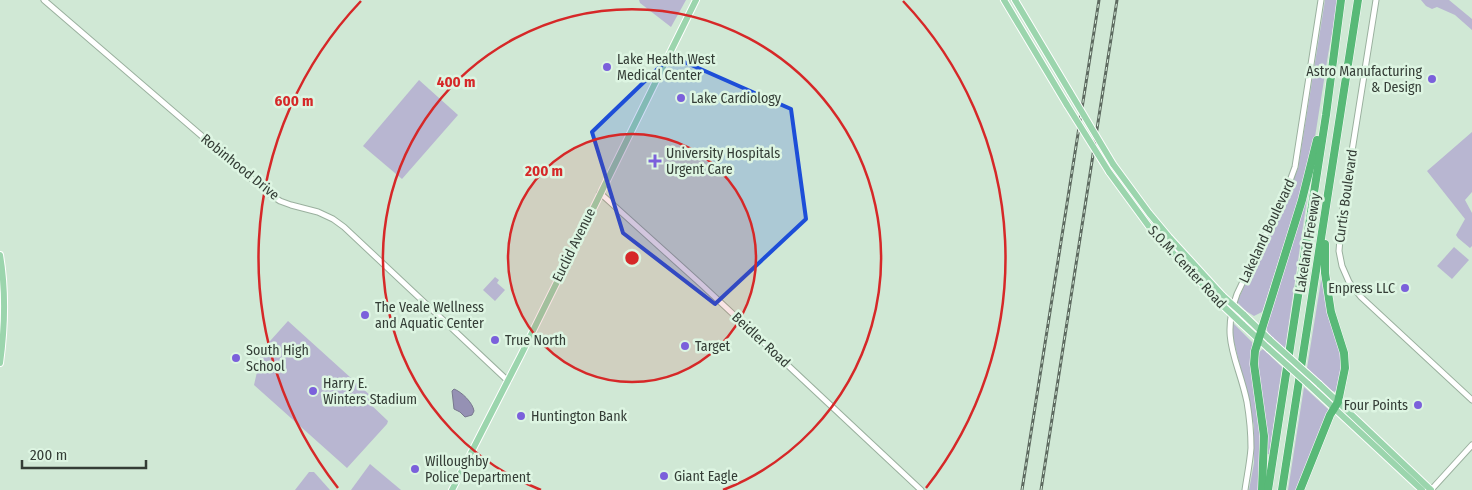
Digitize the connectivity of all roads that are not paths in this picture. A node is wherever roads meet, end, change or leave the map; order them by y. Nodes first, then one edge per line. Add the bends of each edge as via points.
1 (44, 0) edge
2 (696, 0) edge
3 (1004, 0) edge
4 (1015, 0) edge
5 (1321, 0) edge
6 (1341, 0) edge
7 (1358, 0) edge
8 (1376, 0) edge
9 (1326, 115) junction
10 (600, 193) junction
11 (1325, 217) junction
12 (0, 255) edge
13 (1260, 330) junction
14 (1258, 339) junction
15 (0, 363) edge
16 (508, 381) junction
17 (1472, 400) edge
18 (1336, 405) junction
19 (1472, 445) edge
20 (452, 490) edge
21 (921, 490) edge
22 (1245, 490) edge
23 (1262, 490) edge
24 (1268, 490) edge
25 (1282, 490) edge
26 (1300, 490) edge
27 (1422, 490) edge
28 (1431, 490) edge

1 - 16 street, Robinhood Drive via 268,193 291,206 318,212 344,227
2 - 10 main road, Euclid Avenue
3 - 14 main road, S.O.M. Center Road, bridge via 1109,172 1153,232
4 - 13 main road, S.O.M. Center Road, bridge via 1113,164 1149,213 1224,296
5 - 22 street, Lakeland Boulevard via 1295,167 1232,309 1230,341 1247,403 1251,448
6 - 9 highway, Lakeland Freeway
7 - 11 highway, Lakeland Freeway
8 - 17 street, Curtis Boulevard via 1342,214 1339,251 1342,266 1361,297
9 - 13 highway
9 - 24 highway, Lakeland Freeway
10 - 16 main road, Euclid Avenue
10 - 21 street, Beidler Road
11 - 18 highway via 1324,273 1331,312 1346,362
11 - 25 highway, Lakeland Freeway
12 - 15 main road via 4,299
13 - 14 highway
13 - 18 main road, S.O.M. Center Road, bridge via 1319,384
14 - 18 main road, S.O.M. Center Road, bridge
14 - 23 highway via 1254,364 1264,436
16 - 20 main road, Euclid Avenue
18 - 26 highway
18 - 27 main road, S.O.M. Center Road
18 - 28 main road, S.O.M. Center Road
19 - 28 street

